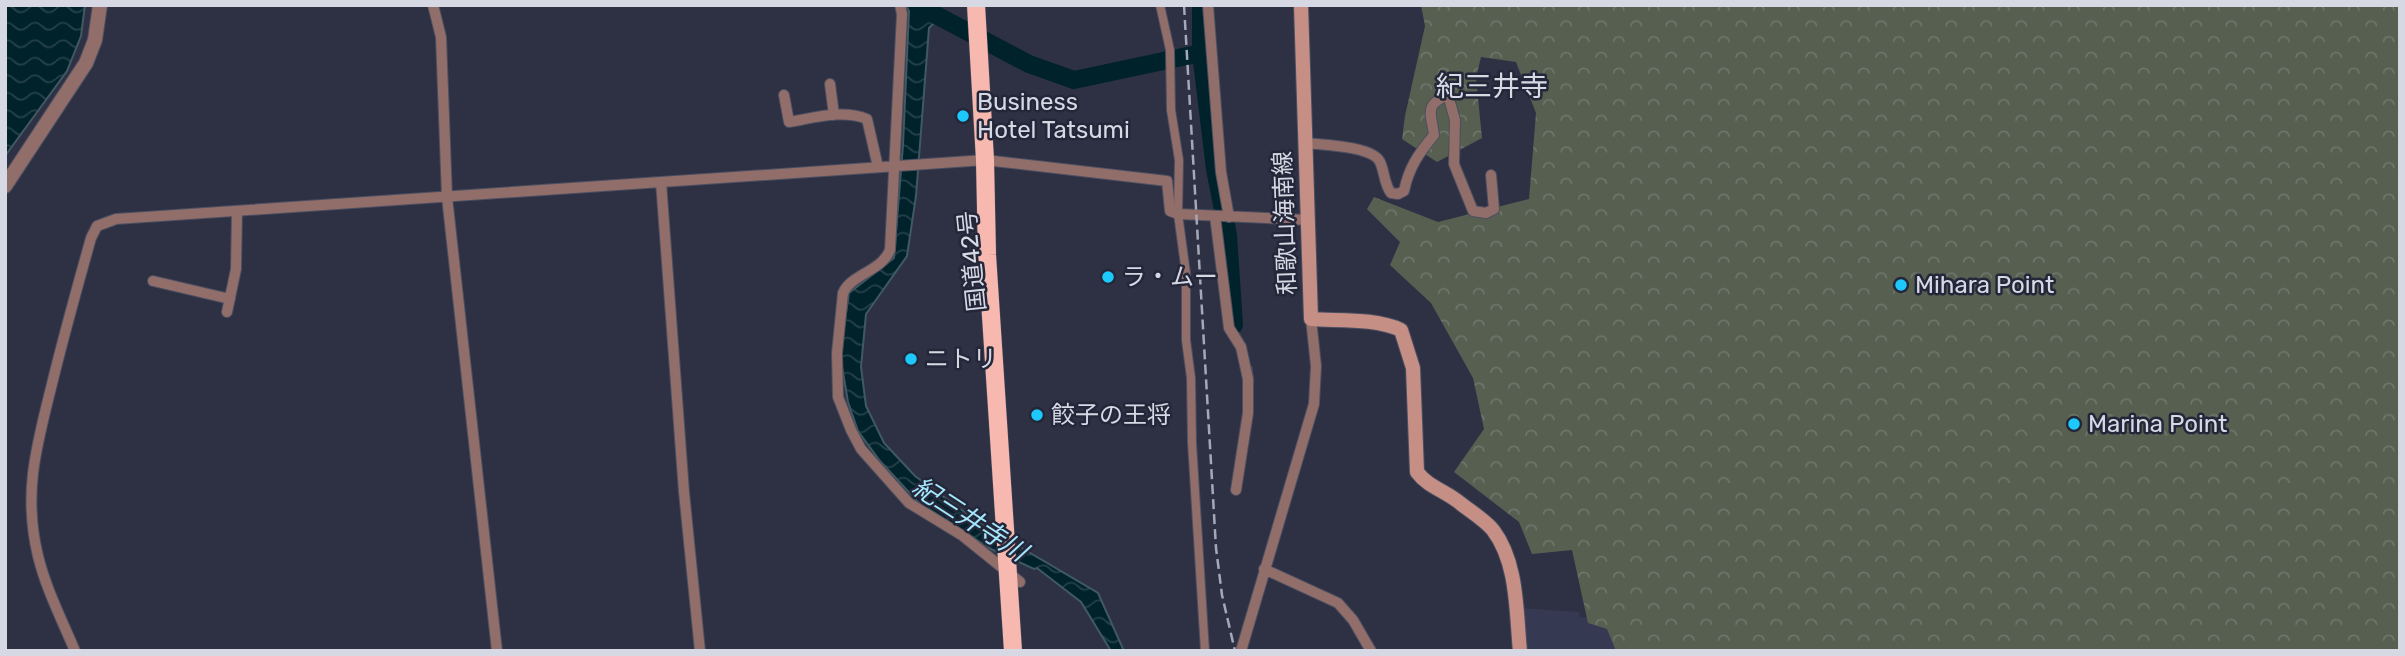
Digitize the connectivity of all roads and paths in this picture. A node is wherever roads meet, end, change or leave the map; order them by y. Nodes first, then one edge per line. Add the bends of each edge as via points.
1 (100, 5) edge
2 (433, 5) edge
3 (900, 5) edge
4 (1160, 5) edge
5 (1208, 5) edge
6 (1301, 5) edge
7 (976, 14) edge
8 (830, 84) dead end
9 (784, 95) dead end
10 (834, 115) junction
11 (1306, 143) junction
12 (985, 160) junction
13 (896, 166) junction
14 (878, 167) junction
15 (1491, 175) dead end
16 (661, 182) junction
17 (5, 186) edge
18 (447, 197) junction
19 (237, 211) junction
20 (1178, 214) junction
21 (1215, 216) junction
22 (1230, 218) junction
23 (1308, 220) junction
24 (153, 281) dead end
25 (230, 299) junction
26 (227, 312) dead end
27 (1311, 319) junction
28 (1236, 489) dead end
29 (1264, 569) junction
30 (1014, 572) junction
31 (75, 651) edge
32 (497, 651) edge
33 (700, 651) edge
34 (1013, 651) edge
35 (1025, 651) edge
36 (1205, 651) edge
37 (1241, 651) edge
38 (1371, 651) edge
39 (1520, 651) edge

1 - 17 street via 86,63
2 - 18 street via 440,37
3 - 13 street
4 - 20 street via 1170,50 1171,110 1180,175
5 - 22 street via 1221,172
6 - 11 main road, 和歌山海南線
7 - 12 highway, 国道42号
8 - 10 street
9 - 10 street via 789,122
10 - 14 street via 867,119
11 - 15 street via 1370,152 1379,159 1387,188 1398,194 1404,191 1414,160 1434,135 1430,108 1448,95 1455,120 1454,164 1473,211 1486,214 1494,209
11 - 23 main road, 和歌山海南線
12 - 13 street
12 - 20 street via 1167,181 1170,211
12 - 30 highway, 国道42号 via 987,255
13 - 14 street
13 - 30 street via 889,255 846,285 843,293 837,344 838,397 861,449 909,503
14 - 16 street
16 - 18 street
16 - 33 street
18 - 19 street
18 - 32 street
19 - 25 street via 236,269
19 - 31 street via 116,219 97,226 91,238 33,459 31,488 38,555
20 - 21 street
20 - 36 street via 1187,285
21 - 22 street
21 - 28 street via 1229,328 1241,347 1248,379 1248,413
22 - 23 street
23 - 27 main road, 和歌山海南線
24 - 25 street
25 - 26 street
27 - 29 street via 1314,404
27 - 39 main road, 和歌山海南線 via 1366,322 1401,330 1413,369 1417,472 1424,482 1454,498 1493,530 1513,580
29 - 37 street
29 - 38 street via 1338,603
30 - 34 highway, 国道42号
30 - 35 highway, 国道42号

